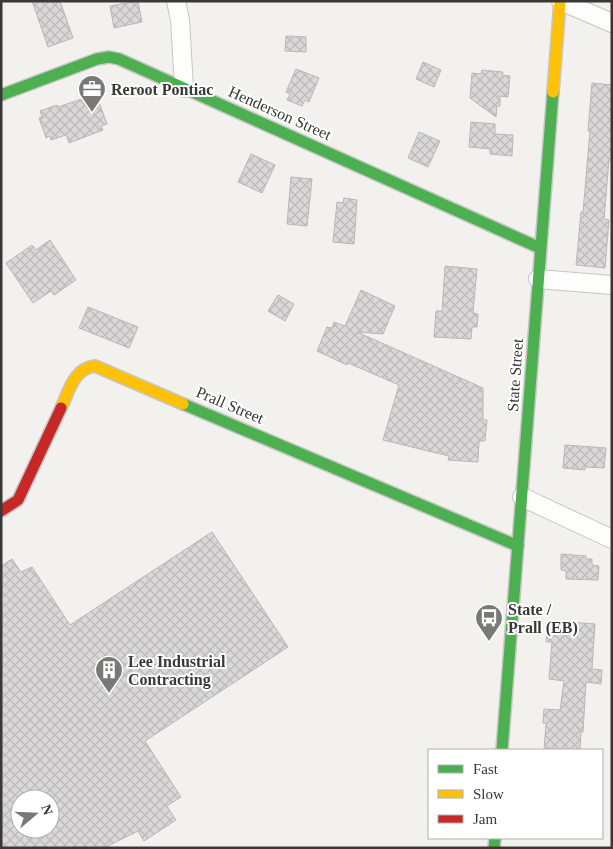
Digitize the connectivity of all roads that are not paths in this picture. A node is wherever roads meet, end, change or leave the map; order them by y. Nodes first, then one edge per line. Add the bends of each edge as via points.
1 (176, 1) edge
2 (560, 1) edge
3 (612, 23) edge
4 (184, 88) junction
5 (1, 95) edge
6 (540, 248) junction
7 (538, 279) junction
8 (612, 285) edge
9 (522, 498) junction
10 (2, 509) edge
11 (612, 540) edge
12 (518, 546) junction
13 (502, 749) edge

1 - 4 street
2 - 3 street
2 - 6 street, State Street
4 - 5 street, Henderson Street via 119,59 104,57
4 - 6 street, Henderson Street
6 - 7 street, State Street
7 - 8 street
7 - 9 street, State Street
9 - 11 street
9 - 12 street, State Street
10 - 12 street, Prall Street via 18,500 76,375 86,367 95,366
12 - 13 street, State Street

